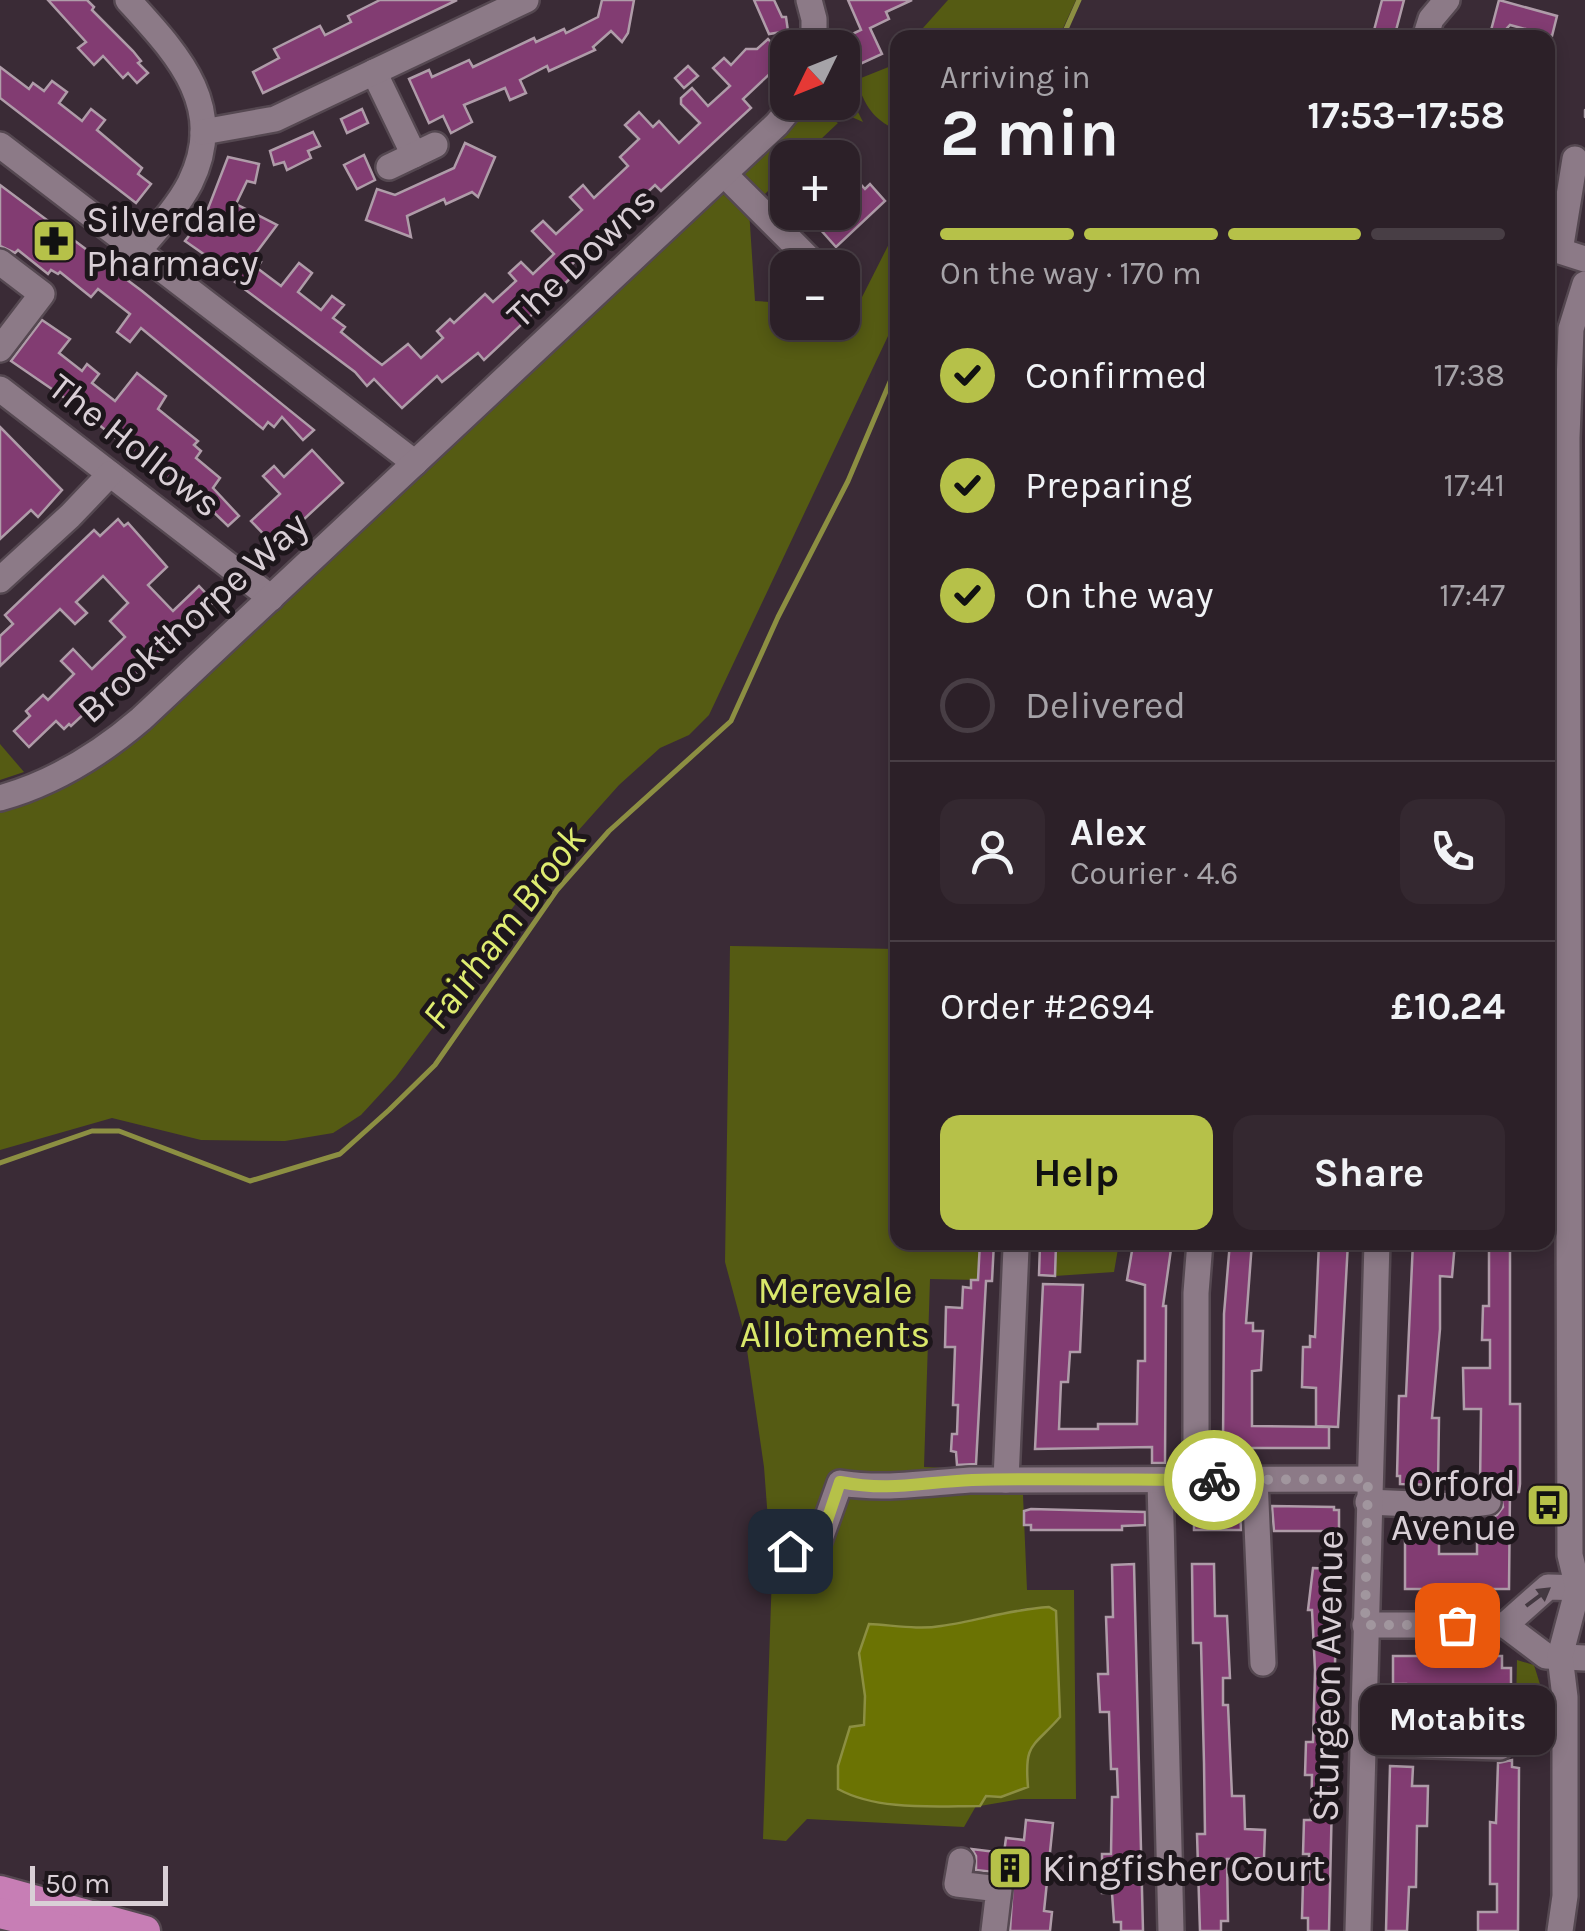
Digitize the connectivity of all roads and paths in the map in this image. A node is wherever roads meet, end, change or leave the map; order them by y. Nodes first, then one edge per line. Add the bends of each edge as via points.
1 (128, 0) edge
2 (526, 0) edge
3 (809, 0) edge
4 (1447, 0) edge
5 (814, 30) edge
6 (1427, 30) edge
7 (374, 72) junction
8 (777, 120) edge
9 (204, 132) junction
10 (0, 145) edge
11 (1575, 159) dead end
12 (389, 167) dead end
13 (724, 174) junction
14 (800, 250) edge
15 (138, 251) junction
16 (1585, 259) edge
17 (0, 262) edge
18 (1585, 284) edge
19 (0, 349) edge
20 (1577, 365) edge
21 (0, 389) edge
22 (415, 463) junction
23 (110, 474) junction
24 (1576, 568) edge
25 (0, 580) edge
26 (271, 598) junction
27 (1576, 770) edge
28 (0, 798) edge
29 (1576, 858) edge
30 (1567, 907) edge
31 (1016, 1250) edge
32 (1200, 1250) edge
33 (1376, 1250) edge
34 (1255, 1479) junction
35 (1006, 1480) junction
36 (1160, 1480) junction
37 (1196, 1480) junction
38 (1368, 1490) junction
39 (1488, 1502) dead end
40 (790, 1551) dead end
41 (1581, 1588) edge
42 (1365, 1625) junction
43 (1504, 1625) junction
44 (1572, 1657) edge
45 (1263, 1663) dead end
46 (1362, 1743) junction
47 (1500, 1747) dead end
48 (960, 1861) dead end
49 (0, 1891) edge
50 (1565, 1896) junction
51 (0, 1914) edge
52 (74, 1931) edge
53 (145, 1931) edge
54 (994, 1931) edge
55 (1171, 1931) edge
56 (1358, 1931) edge
57 (1560, 1931) edge
58 (1573, 1931) edge

1 - 9 street via 186,70
2 - 7 street
3 - 5 street
4 - 6 street
7 - 9 street via 276,119
7 - 12 street via 424,150
8 - 13 street, The Downs
9 - 15 street via 189,184
10 - 15 street
11 - 16 street via 1560,252
13 - 14 street
13 - 22 street, The Downs
15 - 22 street
17 - 19 street via 42,294
18 - 20 street via 1571,329
20 - 24 street
21 - 23 street, The Hollows
22 - 26 street, Brookthorpe Way
23 - 25 street
23 - 26 street, The Hollows
24 - 27 street
26 - 28 street, Brookthorpe Way via 113,744 41,785
27 - 29 street
29 - 30 street
30 - 41 street via 1570,1555
31 - 35 street
32 - 37 street
33 - 38 street, Sturgeon Avenue
34 - 37 street
34 - 38 street
34 - 45 street
35 - 36 street
35 - 40 street via 910,1488 840,1482 818,1547
36 - 37 street
36 - 55 street
38 - 39 street via 1458,1506
38 - 42 street, Sturgeon Avenue
43 -> 41 street via 1548,1587
41 - 44 street
42 - 43 street
42 - 46 street, Sturgeon Avenue
43 - 44 street via 1546,1656
44 - 50 street via 1565,1697
46 - 47 street
46 - 56 street, Sturgeon Avenue
48 - 54 street via 957,1884 999,1889
49 - 53 highway
50 - 57 street
50 - 58 street
51 - 52 highway

